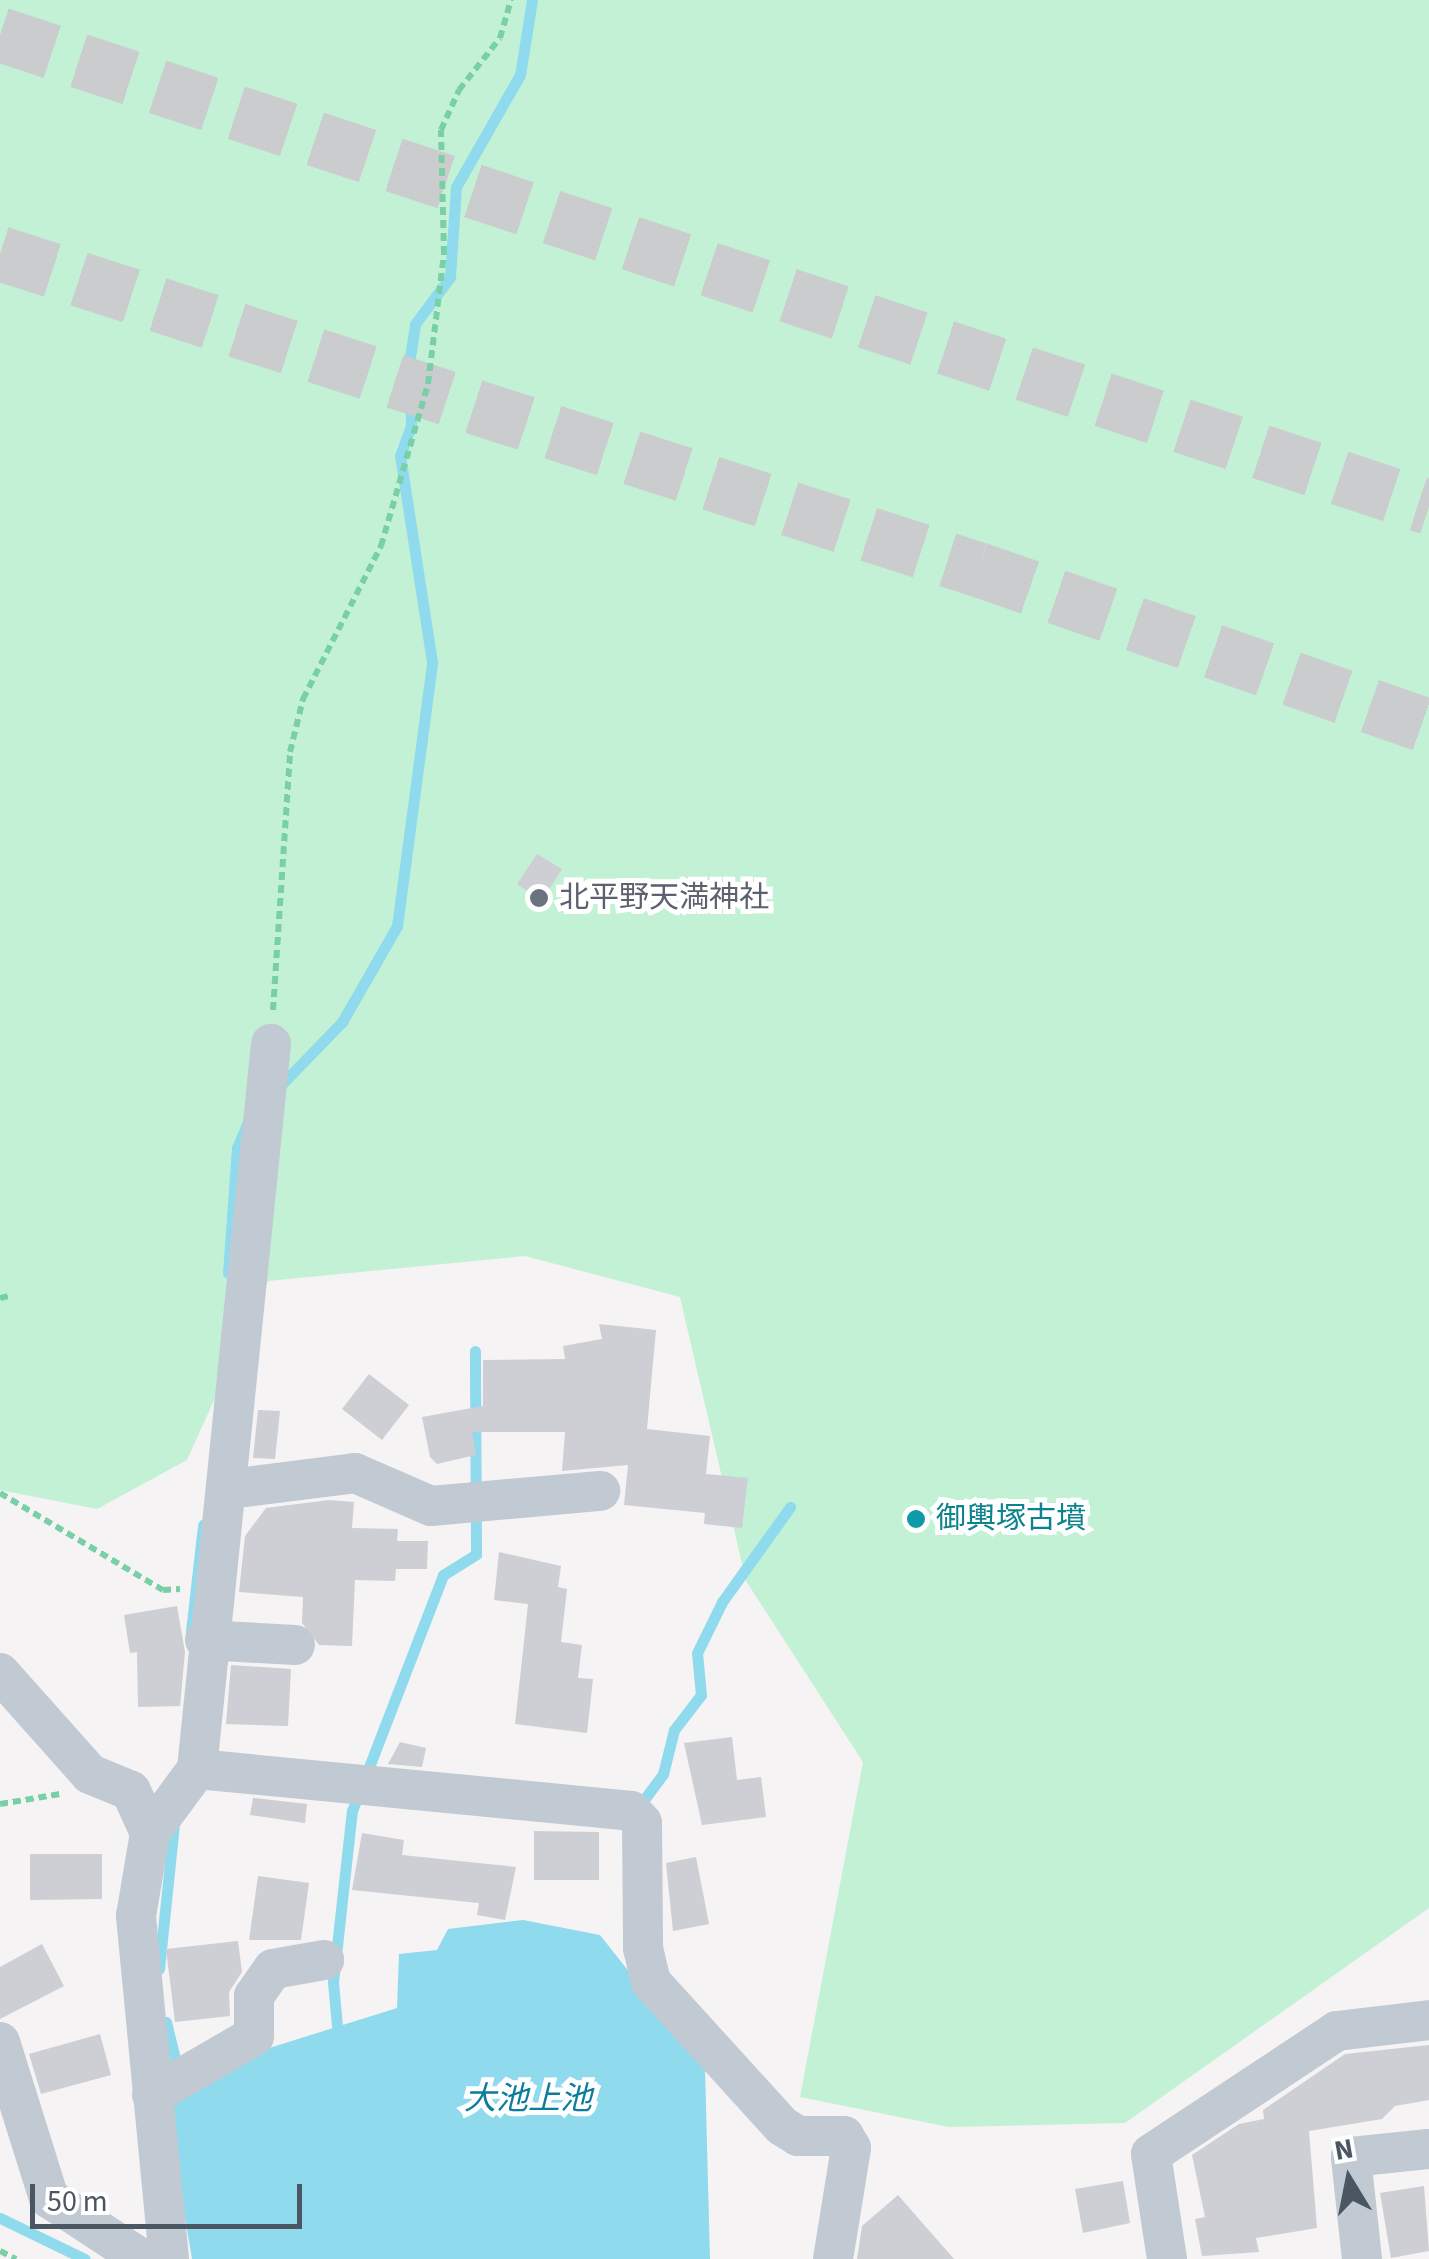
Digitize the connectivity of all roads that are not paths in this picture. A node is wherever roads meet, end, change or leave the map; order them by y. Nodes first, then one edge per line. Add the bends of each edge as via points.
1 (271, 1044) road end
2 (228, 1489) junction
3 (600, 1491) dead end
4 (204, 1640) junction
5 (295, 1645) dead end
6 (0, 1673) edge
7 (197, 1769) junction
8 (150, 1832) junction
9 (324, 1960) dead end
10 (1429, 2020) edge
11 (0, 2042) edge
12 (152, 2095) junction
13 (1429, 2148) edge
14 (142, 2259) edge
15 (170, 2259) edge
16 (833, 2259) edge
17 (1167, 2259) edge
18 (1362, 2259) edge

1 - 2 street
2 - 3 street via 356,1473 430,1506
2 - 4 street
4 - 5 street
4 - 7 street
6 - 8 street via 90,1774 131,1791
7 - 8 street
7 - 16 street via 631,1811 642,1822 643,1948 651,1982 782,2126 798,2136 844,2136 851,2148
8 - 12 street via 136,1916
9 - 12 street via 273,1969 254,1996 254,2036
10 - 17 street via 1336,2031 1150,2154
11 - 14 street via 49,2198
12 - 15 street
13 - 18 street via 1350,2157

